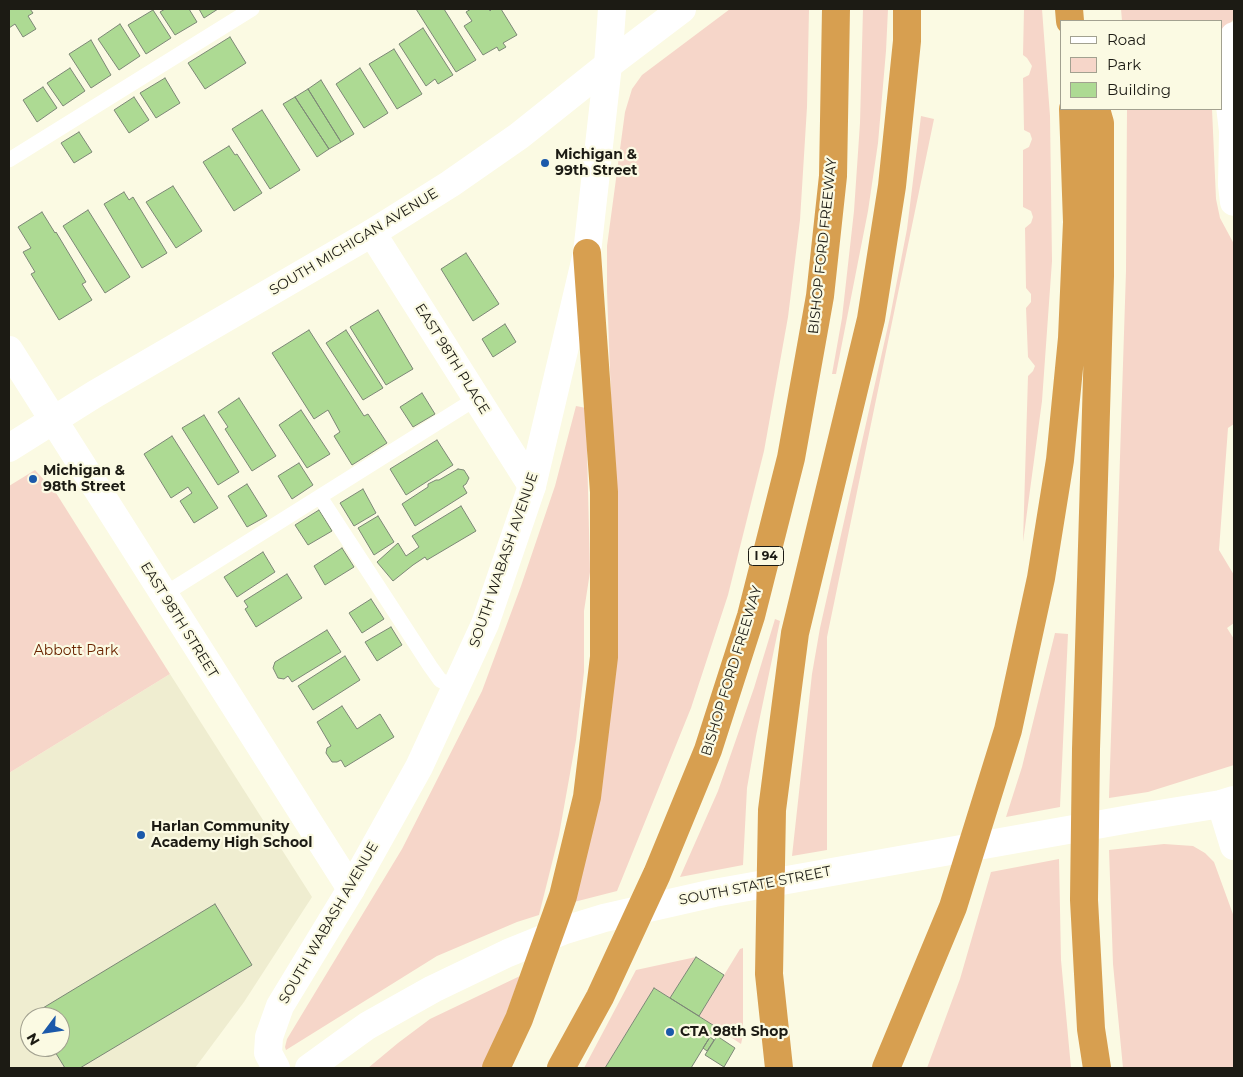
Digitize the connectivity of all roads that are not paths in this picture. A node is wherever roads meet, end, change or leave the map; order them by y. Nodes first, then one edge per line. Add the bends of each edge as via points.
1 (252, 9) edge
2 (612, 9) edge
3 (682, 9) edge
4 (836, 9) edge
5 (907, 9) edge
6 (1234, 36) edge
7 (608, 65) junction
8 (1073, 110) edge
9 (1096, 110) edge
10 (1234, 131) edge
11 (9, 160) edge
12 (1234, 202) edge
13 (372, 233) junction
14 (586, 253) junction
15 (9, 350) edge
16 (477, 398) junction
17 (53, 420) junction
18 (9, 448) edge
19 (532, 486) junction
20 (320, 497) junction
21 (164, 595) junction
22 (456, 688) junction
23 (1228, 802) edge
24 (1234, 846) edge
25 (351, 889) junction
26 (276, 1068) edge
27 (309, 1068) edge
28 (496, 1068) edge
29 (562, 1068) edge
30 (778, 1068) edge
31 (886, 1068) edge
32 (1097, 1068) edge

1 - 11 lane
2 - 7 street, SOUTH WABASH AVENUE
3 - 7 street, SOUTH MICHIGAN AVENUE
4 - 29 highway, BISHOP FORD FREEWAY / I 94 via 833,176 820,296 791,458 751,616 708,750 657,874 600,997
5 - 30 highway via 907,41 892,186 871,319 795,634 772,810 769,974
6 - 10 street via 1224,55
7 - 13 street, SOUTH MICHIGAN AVENUE via 520,136
7 - 14 street, SOUTH WABASH AVENUE
8 - 31 highway via 1077,222 1072,338 1060,460 1041,578 1008,730 953,907
9 - 32 highway via 1100,123 1100,276 1084,900 1091,1029
10 - 12 street
13 - 16 street, EAST 98TH PLACE
13 - 17 street, SOUTH MICHIGAN AVENUE
14 - 19 street, SOUTH WABASH AVENUE
14 - 28 highway via 604,492 604,657 587,797 563,896 519,1020
15 - 17 street, EAST 98TH STREET
16 - 19 street, EAST 98TH PLACE
16 - 20 lane
17 - 18 street, SOUTH MICHIGAN AVENUE
17 - 21 street, EAST 98TH STREET
19 - 22 street, SOUTH WABASH AVENUE via 485,624
20 - 21 lane
20 - 22 lane via 430,666 440,680
21 - 25 street, EAST 98TH STREET
22 - 25 street, SOUTH WABASH AVENUE via 419,767
23 - 24 street
23 - 27 street, SOUTH STATE STREET via 706,895 604,918 508,953 433,989 367,1026
25 - 26 street, SOUTH WABASH AVENUE via 280,1006 269,1037 268,1053

